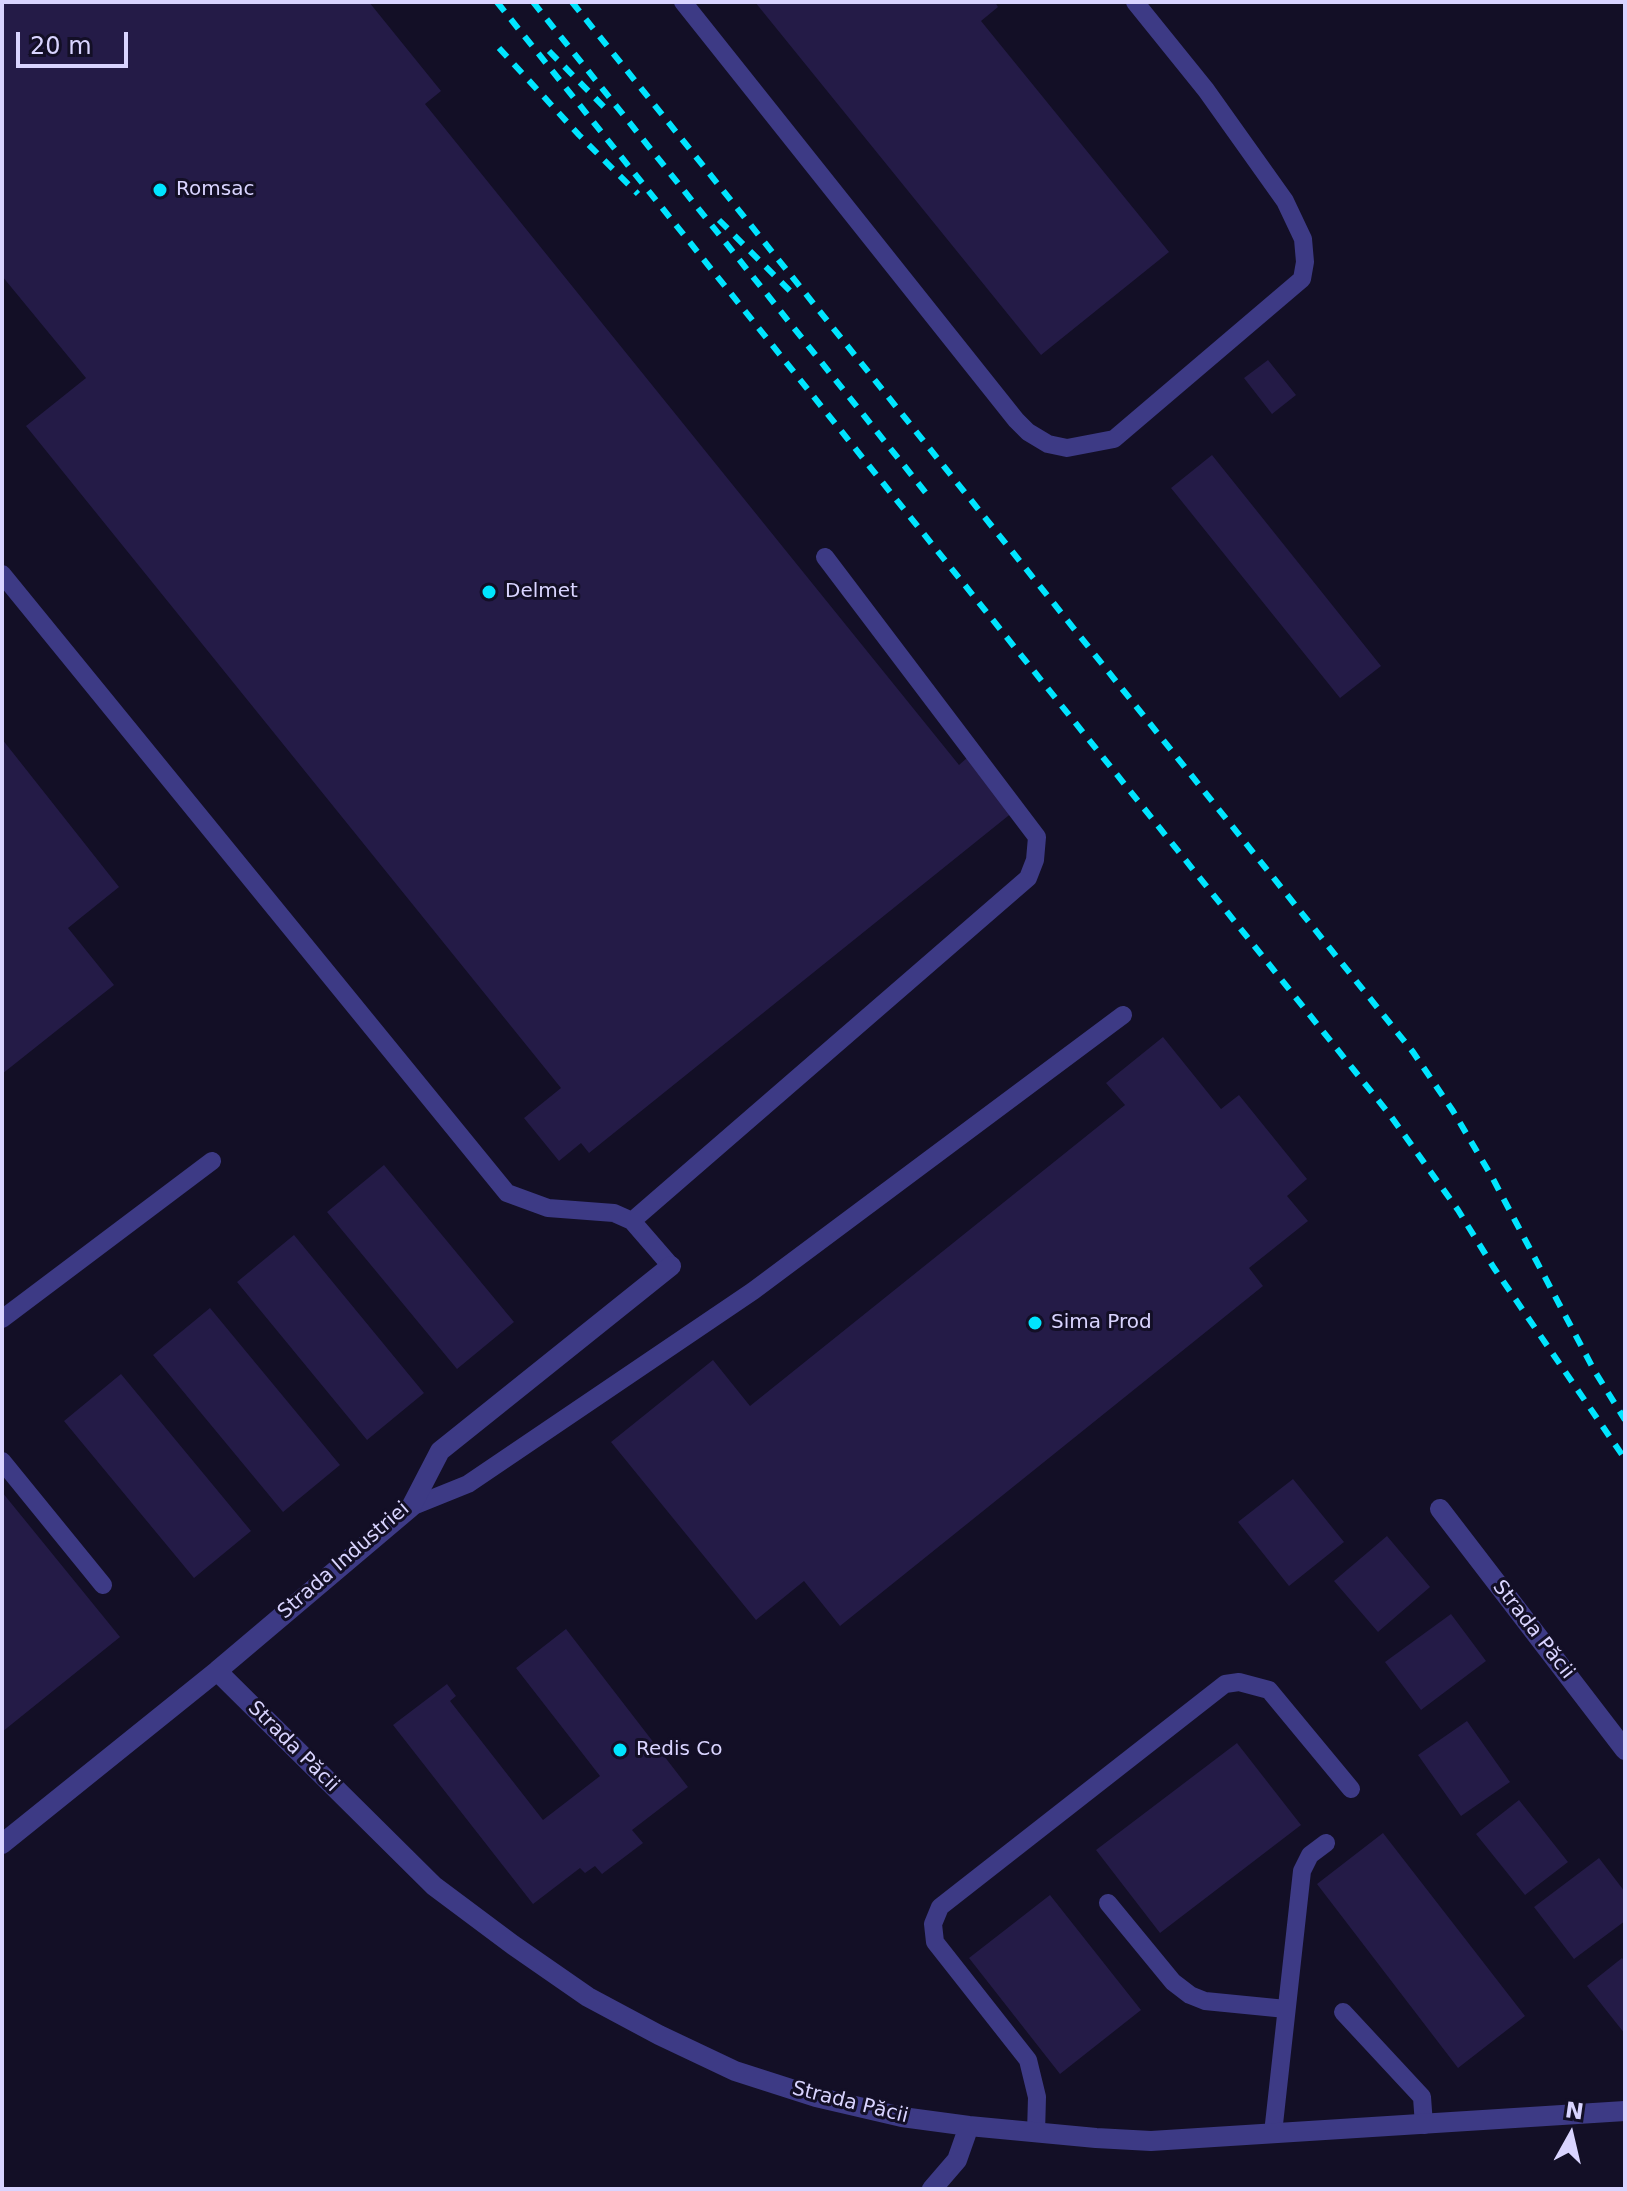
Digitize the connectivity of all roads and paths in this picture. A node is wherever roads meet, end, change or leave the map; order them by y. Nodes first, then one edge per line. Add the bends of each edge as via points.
1 (683, 2) edge
2 (1135, 2) edge
3 (825, 557) dead end
4 (2, 574) edge
5 (1123, 1015) dead end
6 (212, 1161) dead end
7 (632, 1221) junction
8 (671, 1266) joint
9 (2, 1319) edge
10 (2, 1461) edge
11 (411, 1507) junction
12 (1440, 1509) dead end
13 (103, 1585) dead end
14 (217, 1671) junction
15 (1625, 1750) edge
16 (1351, 1789) dead end
17 (1326, 1843) dead end
18 (2, 1844) edge
19 (1108, 1903) dead end
20 (1286, 2009) junction
21 (1343, 2012) dead end
22 (1625, 2111) edge
23 (1424, 2125) junction
24 (969, 2126) junction
25 (1036, 2133) junction
26 (1273, 2133) junction
27 (932, 2189) edge

1 - 2 lane via 1016,420 1048,444 1067,448 1114,439 1302,279 1305,262 1303,239 1285,201
3 - 7 lane via 1037,837 1035,860 1028,878
4 - 7 lane via 507,1193 548,1208 614,1213
5 - 11 lane via 753,1291 468,1484
6 - 9 lane
7 - 8 lane
8 - 11 street, Strada Industriei via 440,1451
10 - 13 lane
11 - 14 street, Strada Industriei
12 - 15 street, Strada Păcii
14 - 18 street, Strada Industriei
14 - 24 street, Strada Păcii via 434,1886 588,1997 735,2071 902,2117
16 - 25 lane via 1269,1690 1225,1684 940,1907 933,1924 935,1942 1028,2060 1037,2097
17 - 20 lane via 1310,1855 1302,1871
19 - 20 lane via 1173,1982 1190,1995
20 - 26 lane
21 - 23 lane via 1422,2097
22 - 23 street, Strada Păcii
23 - 26 street, Strada Păcii
24 - 25 street, Strada Păcii
24 - 27 street via 957,2160
25 - 26 street, Strada Păcii via 1151,2141

